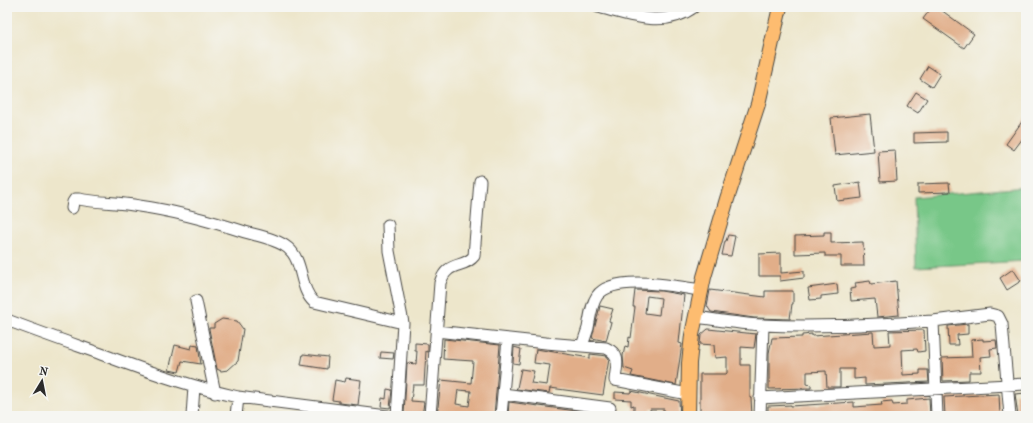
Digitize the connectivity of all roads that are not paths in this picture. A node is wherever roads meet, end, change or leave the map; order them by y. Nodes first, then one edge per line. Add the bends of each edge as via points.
1 (598, 7) edge
2 (694, 7) edge
3 (780, 7) edge
4 (480, 181) dead end
5 (72, 208) dead end
6 (388, 225) dead end
7 (701, 290) junction
8 (196, 301) dead end
9 (696, 317) junction
10 (7, 320) edge
11 (933, 321) junction
12 (403, 323) junction
13 (763, 325) junction
14 (436, 331) junction
15 (508, 339) junction
16 (582, 346) junction
17 (1026, 384) edge
18 (1008, 386) junction
19 (194, 387) junction
20 (936, 390) junction
21 (216, 392) junction
22 (503, 394) junction
23 (688, 394) junction
24 (238, 397) junction
25 (760, 398) junction
26 (610, 408) dead end
27 (307, 411) edge
28 (192, 416) edge
29 (236, 416) edge
30 (387, 416) edge
31 (397, 416) edge
32 (430, 416) edge
33 (501, 416) edge
34 (688, 416) edge
35 (760, 416) edge
36 (937, 416) edge
37 (1010, 416) edge

1 - 2 street via 658,20 680,15
3 - 7 main road via 758,104
4 - 14 street via 474,256 469,261 448,269 442,276
5 - 12 street via 73,202 79,199 138,205 267,238 284,245 292,252 308,295 314,302
6 - 12 street via 389,251
7 - 9 main road
7 - 16 street via 654,284 616,284 598,294 593,303
8 - 21 street
9 - 13 street
9 - 23 main road via 689,363
10 - 19 street
11 - 13 street via 840,326
11 - 18 street via 990,314 998,316 1002,324
11 - 20 street
12 - 31 street
13 - 25 street
14 - 15 street
14 - 32 street
15 - 16 street
15 - 22 street
16 - 23 street via 613,351 617,358 615,380
17 - 18 street
18 - 20 street
18 - 37 street
19 - 21 street
19 - 28 street
20 - 25 street
20 - 36 street
21 - 24 street
22 - 26 street
22 - 33 street
23 - 34 main road
24 - 27 street
24 - 29 street
25 - 35 street
27 - 30 street

